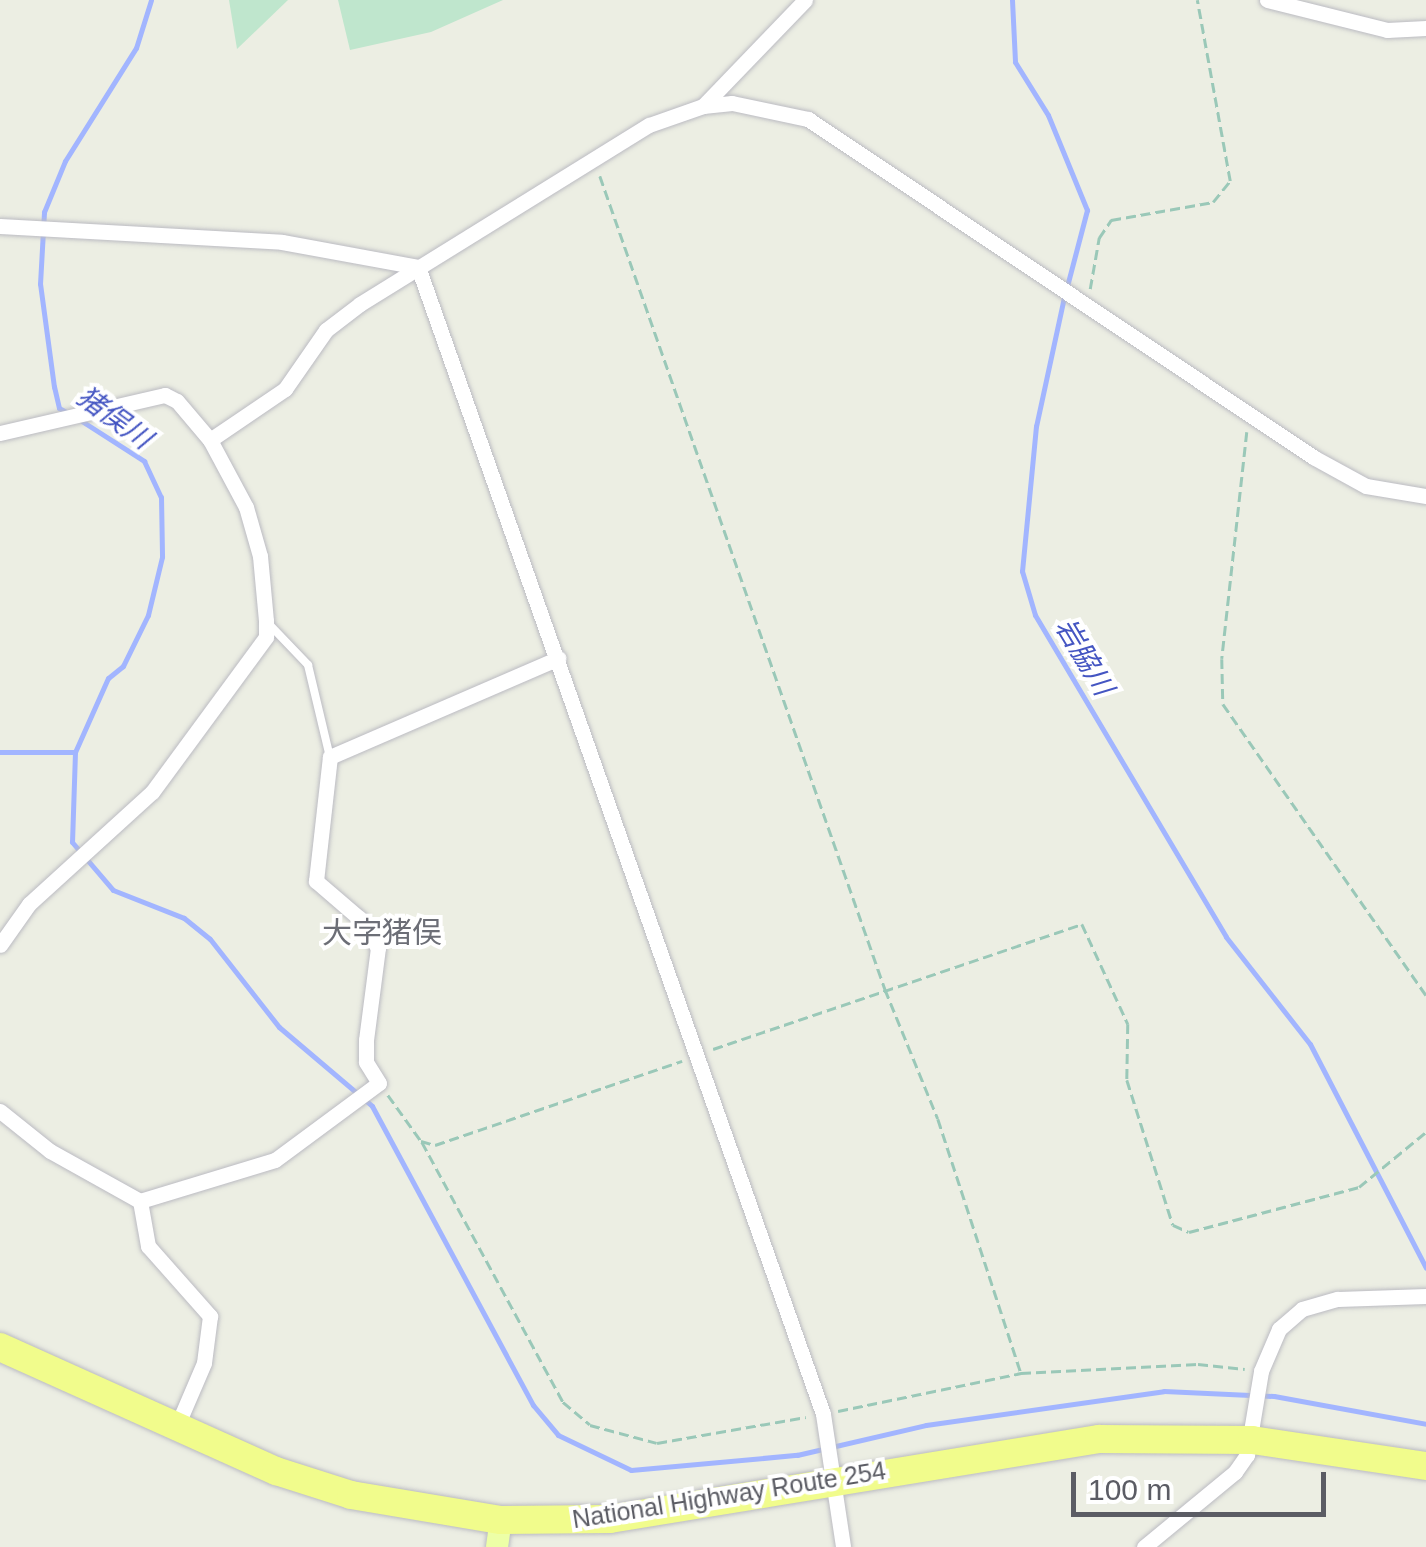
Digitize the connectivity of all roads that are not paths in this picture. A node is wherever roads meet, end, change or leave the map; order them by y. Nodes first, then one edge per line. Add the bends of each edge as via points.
1 (805, 0) edge
2 (1267, 0) edge
3 (1426, 28) edge
4 (702, 106) junction
5 (0, 226) edge
6 (418, 268) junction
7 (0, 434) edge
8 (210, 440) junction
9 (1426, 496) edge
10 (266, 621) junction
11 (559, 658) junction
12 (330, 757) junction
13 (0, 946) edge
14 (0, 1111) edge
15 (140, 1201) junction
16 (1426, 1296) edge
17 (0, 1347) edge
18 (177, 1426) junction
19 (1252, 1440) junction
20 (1426, 1466) edge
21 (834, 1482) junction
22 (499, 1533) edge
23 (843, 1547) edge
24 (1144, 1547) edge

1 - 4 street
2 - 3 street via 1387,30
4 - 6 street via 649,125
4 - 9 street via 768,107 808,119 1366,486
5 - 6 street via 282,242
6 - 8 street via 326,330 286,390
6 - 11 street
7 - 8 street via 166,394
8 - 10 street via 246,507 260,556
10 - 12 lane via 308,666
10 - 13 street via 266,637 152,792 28,904
11 - 12 street
11 - 21 street via 823,1414
12 - 15 street via 316,881 359,918 378,948 366,1062 379,1083 274,1160
14 - 15 street via 50,1151
15 - 18 street via 148,1246 210,1316 204,1363
16 - 19 street via 1338,1299 1302,1308 1279,1329 1261,1372
17 - 18 highway, National Highway Route 254
18 - 22 highway, National Highway Route 254 via 351,1496
19 - 20 highway, National Highway Route 254
19 - 21 highway, National Highway Route 254 via 1099,1439
19 - 24 street via 1235,1472
21 - 22 highway, National Highway Route 254
21 - 23 street

